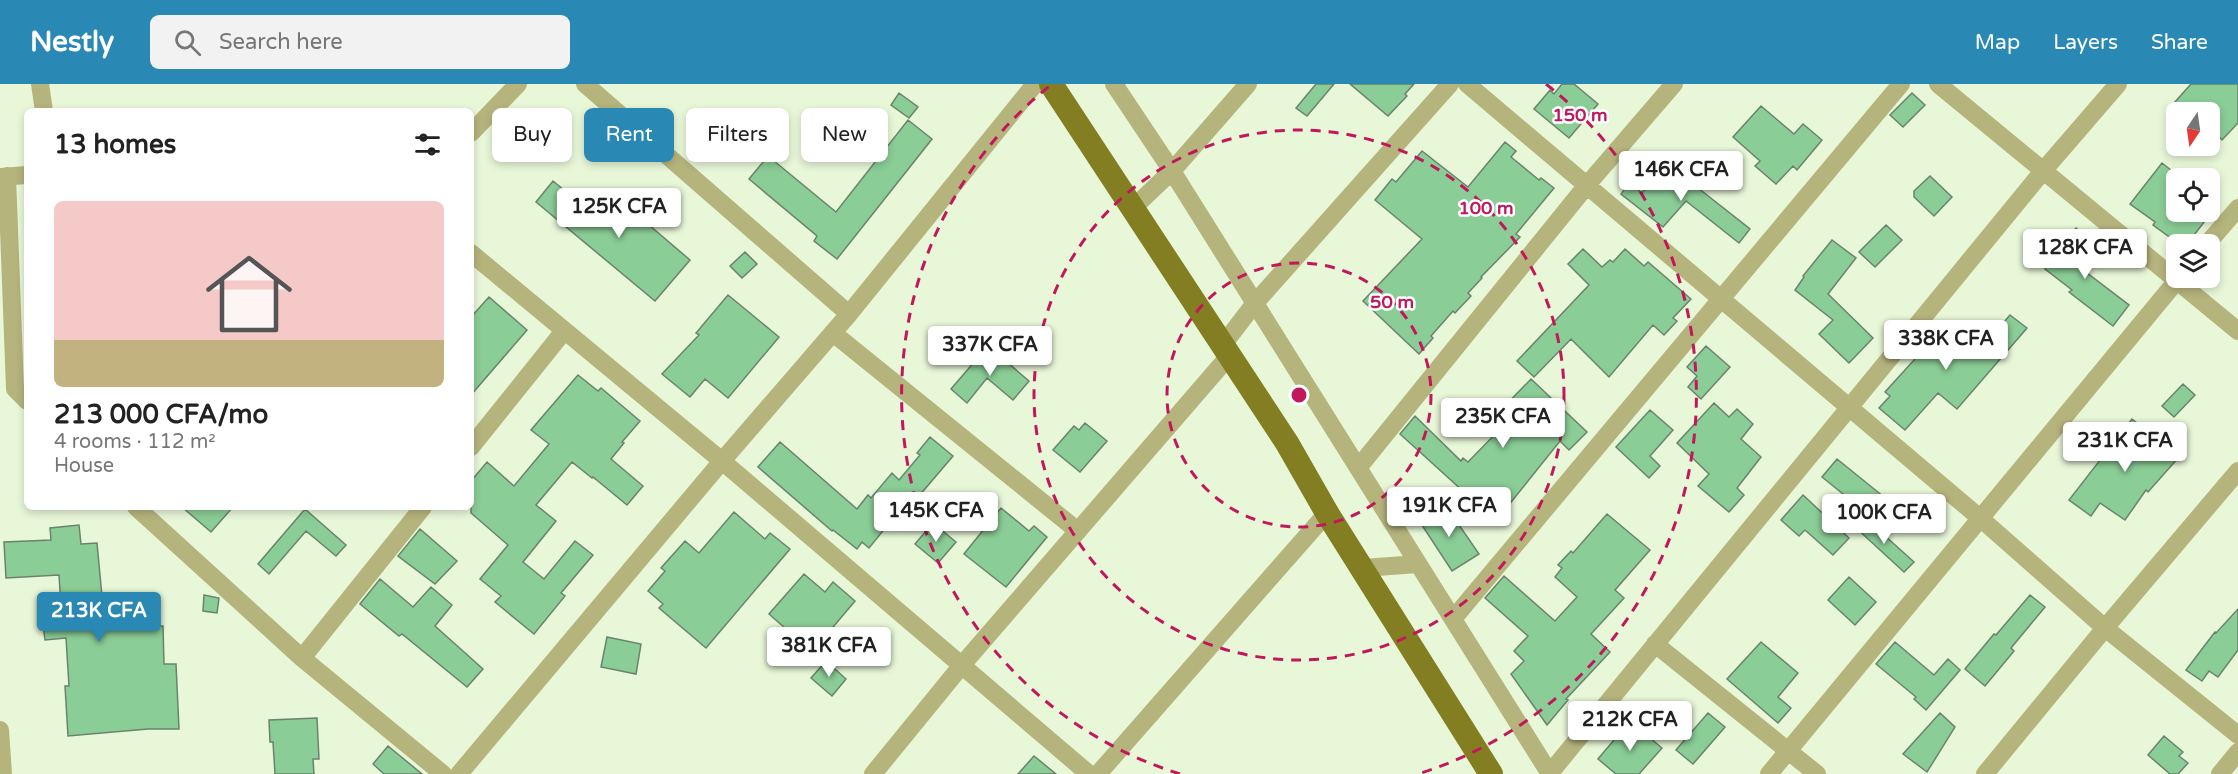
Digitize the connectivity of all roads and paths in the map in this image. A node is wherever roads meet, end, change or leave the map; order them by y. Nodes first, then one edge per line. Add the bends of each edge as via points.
1 (40, 84) edge
2 (518, 84) edge
3 (585, 84) edge
4 (1035, 84) edge
5 (1051, 84) edge
6 (1114, 84) edge
7 (1248, 84) edge
8 (1450, 84) edge
9 (1467, 84) edge
10 (1674, 84) edge
11 (1901, 84) edge
12 (1938, 84) edge
13 (2118, 84) edge
14 (44, 108) edge
15 (474, 130) edge
16 (1172, 171) junction
17 (2043, 171) junction
18 (24, 176) edge
19 (3, 177) edge
20 (1587, 185) junction
21 (1133, 208) junction
22 (2238, 208) edge
23 (2216, 234) edge
24 (474, 256) edge
25 (2166, 268) edge
26 (2171, 288) edge
27 (2190, 288) edge
28 (1721, 299) junction
29 (1255, 303) junction
30 (849, 314) junction
31 (2238, 330) edge
32 (564, 331) junction
33 (833, 333) junction
34 (1226, 351) junction
35 (14, 395) edge
36 (1849, 407) junction
37 (474, 443) edge
38 (722, 461) junction
39 (1358, 468) junction
40 (2238, 471) edge
41 (144, 510) edge
42 (421, 510) edge
43 (1327, 513) junction
44 (1980, 518) junction
45 (1078, 531) junction
46 (1418, 564) junction
47 (1363, 568) junction
48 (1453, 619) junction
49 (2105, 628) junction
50 (1654, 644) junction
51 (302, 658) junction
52 (962, 665) junction
53 (0, 730) edge
54 (2238, 735) edge
55 (1789, 750) junction
56 (2238, 752) edge
57 (1550, 773) edge
58 (3, 774) edge
59 (443, 774) edge
60 (459, 774) edge
61 (873, 774) edge
62 (1089, 774) edge
63 (1098, 774) edge
64 (1491, 774) edge
65 (1769, 774) edge
66 (1817, 774) edge
67 (1985, 774) edge
68 (2220, 774) edge

1 - 14 street
2 - 15 street
3 - 30 street
4 - 30 street
5 - 21 main road
6 - 16 street
7 - 16 street
8 - 29 street
9 - 20 street
10 - 20 street
11 - 28 street
12 - 17 street
13 - 17 street
16 - 21 street
16 - 29 street
17 - 25 street
17 - 36 street
18 - 19 street
19 - 35 street
20 - 28 street
20 - 39 street
21 - 34 main road
22 - 23 street
24 - 32 street
26 - 44 street
27 - 31 street
28 - 36 street
28 - 48 street
29 - 34 street
29 - 39 street
30 - 33 street
32 - 37 street
32 - 38 street
33 - 38 street
33 - 45 street
34 - 43 main road via 1287,443
34 - 45 street
36 - 44 street
36 - 50 street
38 - 52 street
38 - 60 street
39 - 46 street
40 - 49 street
41 - 51 street
42 - 51 street
43 - 47 main road
43 - 63 street
44 - 49 street
44 - 55 street
45 - 52 street
46 - 47 street
46 - 48 street
47 - 64 main road
48 - 57 street
49 - 54 street
49 - 67 street
50 - 55 street
50 - 57 street
51 - 59 street
52 - 61 street
52 - 62 street
53 - 58 street
55 - 65 street
55 - 66 street
56 - 68 street

